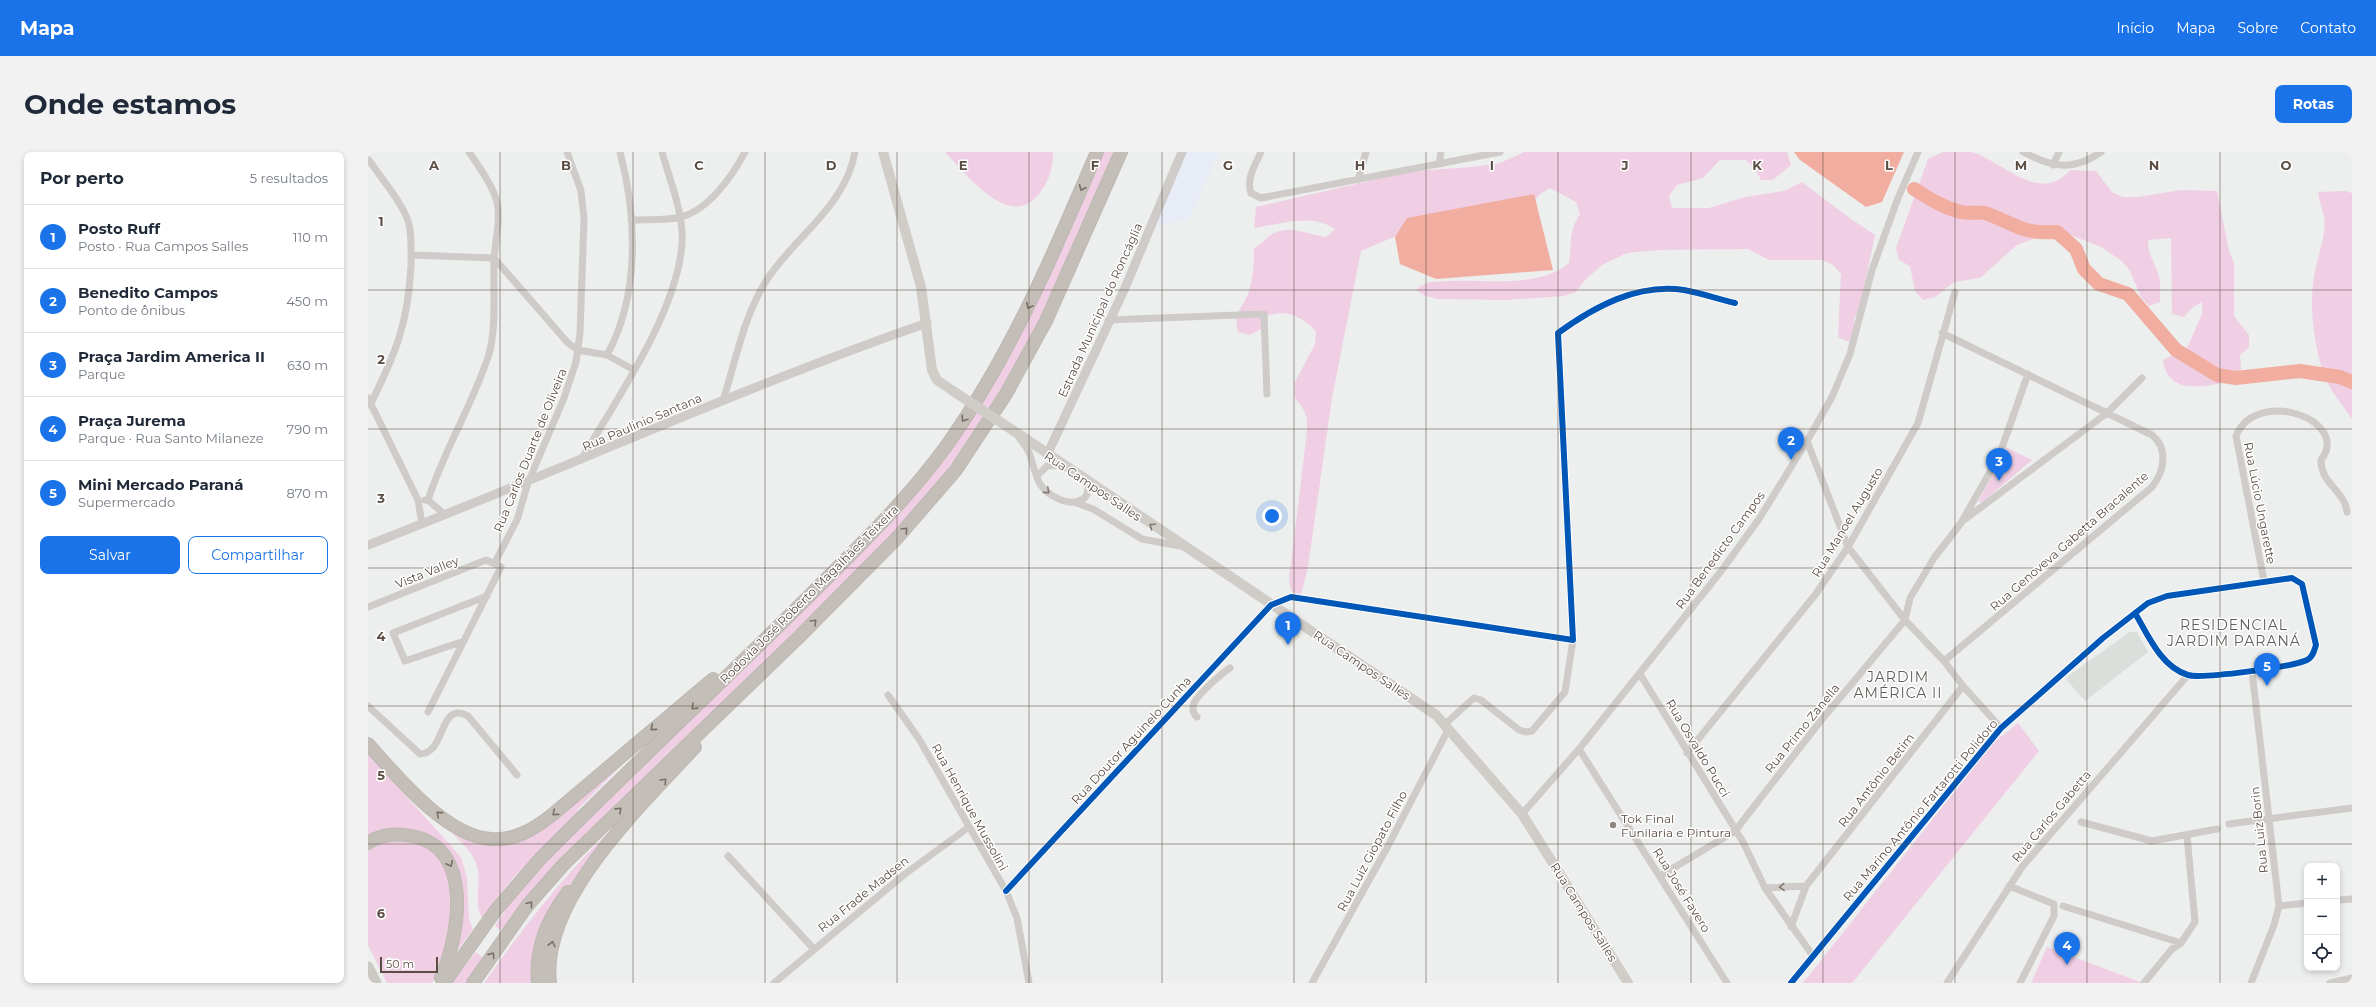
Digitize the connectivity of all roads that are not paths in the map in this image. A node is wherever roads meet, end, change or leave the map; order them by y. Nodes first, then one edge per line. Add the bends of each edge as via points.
1 (469, 152) edge
2 (567, 152) edge
3 (620, 152) edge
4 (662, 152) edge
5 (745, 152) edge
6 (855, 152) edge
7 (883, 152) edge
8 (1097, 152) edge
9 (1121, 152) edge
10 (1182, 152) edge
11 (1261, 152) edge
12 (1366, 152) edge
13 (1441, 152) edge
14 (1500, 152) edge
15 (1918, 152) edge
16 (2023, 152) edge
17 (2059, 152) edge
18 (2101, 152) edge
19 (368, 159) edge
20 (1439, 164) junction
21 (2054, 165) junction
22 (1358, 180) junction
23 (680, 218) junction
24 (631, 220) junction
25 (411, 255) junction
26 (494, 258) junction
27 (1955, 292) dead end
28 (1735, 303) dead end
29 (1108, 320) junction
30 (927, 323) junction
31 (1942, 333) junction
32 (578, 350) junction
33 (607, 354) junction
34 (634, 370) junction
35 (2028, 374) junction
36 (2142, 378) dead end
37 (1267, 394) dead end
38 (723, 401) junction
39 (369, 402) edge
40 (2107, 413) junction
41 (1015, 432) junction
42 (1807, 441) junction
43 (1047, 456) junction
44 (581, 460) junction
45 (1062, 465) junction
46 (1037, 476) junction
47 (1087, 482) junction
48 (528, 483) junction
49 (418, 500) junction
50 (428, 500) junction
51 (1074, 502) junction
52 (2347, 512) dead end
53 (445, 515) junction
54 (1961, 523) junction
55 (422, 524) junction
56 (368, 545) edge
57 (1185, 547) junction
58 (1848, 547) junction
59 (494, 564) junction
60 (2264, 581) junction
61 (487, 596) junction
62 (1271, 604) junction
63 (368, 607) edge
64 (2135, 614) junction
65 (1905, 620) junction
66 (781, 623) junction
67 (799, 637) junction
68 (1573, 640) junction
69 (464, 641) junction
70 (1944, 661) junction
71 (1230, 668) dead end
72 (2252, 671) junction
73 (1640, 674) junction
74 (2188, 675) junction
75 (1963, 686) junction
76 (888, 695) dead end
77 (368, 706) edge
78 (428, 712) dead end
79 (1197, 717) dead end
80 (1447, 726) junction
81 (2001, 728) junction
82 (368, 744) edge
83 (1579, 749) junction
84 (1687, 753) junction
85 (518, 774) dead end
86 (2352, 808) edge
87 (1522, 814) junction
88 (2269, 819) junction
89 (2081, 822) dead end
90 (2229, 824) dead end
91 (969, 827) junction
92 (2217, 829) dead end
93 (1735, 831) junction
94 (2187, 836) junction
95 (368, 843) edge
96 (607, 846) junction
97 (728, 856) dead end
98 (1660, 876) junction
99 (1806, 886) junction
100 (2009, 886) junction
101 (1766, 888) junction
102 (1006, 891) junction
103 (2352, 899) edge
104 (2340, 900) edge
105 (2304, 903) edge
106 (2063, 906) dead end
107 (2279, 906) junction
108 (1791, 927) junction
109 (2181, 943) junction
110 (813, 948) junction
111 (1813, 956) junction
112 (368, 967) edge
113 (2352, 978) edge
114 (475, 979) edge
115 (376, 983) edge
116 (439, 983) edge
117 (444, 983) edge
118 (538, 983) edge
119 (550, 983) edge
120 (774, 983) edge
121 (1029, 983) edge
122 (1312, 983) edge
123 (1628, 983) edge
124 (1727, 983) edge
125 (1791, 983) edge
126 (1947, 983) edge
127 (2020, 983) edge
128 (2144, 983) edge
129 (2251, 983) edge
130 (2330, 983) edge

1 - 26 street via 492,189 497,203
2 - 32 street, Rua Carlos Duarte de Oliveira via 581,191 584,219
3 - 24 street via 627,176
4 - 23 street
5 - 23 street via 715,194 698,210
6 - 38 street via 848,178 840,192 780,262 758,295
7 - 30 main road, Rua Campos Salles via 921,287
8 -> 66 highway, Rodovia José Roberto Magalhães Teixeira via 1031,302 1010,343 960,425 926,473 896,508
67 -> 9 highway, Rodovia José Roberto Magalhães Teixeira via 919,515 956,470 985,428 1046,321
10 - 29 street, Estrada Municipal do Roncáglia via 1125,288
11 - 22 street via 1249,180 1251,193 1261,198
12 - 22 street
13 - 20 street
14 - 20 street
15 - 42 street, Rua Benedicto Campos via 1872,270 1850,354 1832,397
16 - 21 street
17 - 21 street
18 - 21 street via 2076,164
19 - 25 street via 405,213 409,224
20 - 22 street
23 - 24 street
23 - 34 street via 682,244 675,283 659,323
24 - 33 street via 629,292 621,324
25 - 26 street
25 - 39 street via 405,324 387,372
26 - 32 street via 562,338
26 - 50 street via 489,355 437,472
27 - 31 street, Rua Manoel Augusto
28 - 68 street via 1683,290 1656,290 1628,295 1587,312 1558,333
29 - 37 street via 1264,314
29 - 43 street, Estrada Municipal do Roncáglia
30 - 38 street, Rua Paulinio Santana via 857,347
30 - 41 main road, Rua Campos Salles, bridge via 932,370 937,380
31 - 35 street, Rua Genoveva Gabetta Bracalente
31 - 58 street, Rua Manoel Augusto via 1918,423
32 - 33 street
32 - 48 street, Rua Carlos Duarte de Oliveira via 571,380
33 - 34 street
34 - 44 street
35 - 40 street, Rua Genoveva Gabetta Bracalente
35 - 54 street, Rua Primo Zanella via 1999,456
36 - 40 street
38 - 44 street, Rua Paulinio Santana
39 - 49 street
40 - 54 street
40 - 70 street, Rua Genoveva Gabetta Bracalente via 2158,440 2163,460 2158,479 2152,487
41 - 43 main road, Rua Campos Salles
41 - 46 street via 1030,454
42 - 58 street
42 - 73 street, Rua Benedicto Campos via 1754,526
43 - 45 main road, Rua Campos Salles
43 - 46 street, Estrada Municipal do Roncáglia
44 - 48 street, Rua Paulinio Santana
45 - 46 street via 1047,466
45 - 47 main road, Rua Campos Salles
46 -> 51 street via 1046,492
47 - 51 street via 1085,497
57 -> 47 main road, Rua Campos Salles
48 - 53 street, Rua Paulinio Santana
48 - 59 street, Rua Carlos Duarte de Oliveira via 517,520
49 - 50 street
49 - 55 street
50 - 53 street
51 - 57 street via 1093,509 1142,539
52 - 60 street, Rua Lúcio Ungarette via 2343,498 2322,473 2321,460 2327,453 2329,444 2327,434 2321,426 2310,418 2280,411 2270,411 2250,418 2236,436
53 - 55 street, Rua Paulinio Santana
54 - 65 street, Rua Primo Zanella via 1934,558 1910,598
55 - 56 street, Rua Paulinio Santana
57 - 62 main road, Rua Campos Salles
58 - 65 street
58 - 84 street, Rua Manoel Augusto via 1814,595
59 - 61 street via 501,567
59 - 63 street, Vista Valley via 486,560
60 - 64 street, Rua Marino Antônio Fartarotti Polidoro via 2156,599
60 - 72 street, Rua Marino Antônio Fartarotti Polidoro via 2292,578 2302,584 2316,645 2308,660
61 - 69 street
61 - 69 street via 393,633 405,661
62 - 68 street via 1291,597
62 - 80 main road, Rua Campos Salles via 1436,715
62 - 102 street, Rua Doutor Aguinelo Cunha
64 - 74 street via 2158,652
64 - 81 street, Rua Marino Antônio Fartarotti Polidoro via 2103,638
65 - 70 street
65 - 93 street, Rua Primo Zanella via 1819,723
66 -> 82 highway via 552,815 517,836 491,839 468,834 455,826 407,786
66 -> 117 highway, Rodovia José Roberto Magalhães Teixeira via 556,843 496,910
96 -> 67 highway
114 -> 67 highway, Rodovia José Roberto Magalhães Teixeira via 527,906 564,864
68 - 80 street via 1565,692 1532,731 1519,730 1481,700 1474,698
69 - 78 street
70 - 75 street
71 - 79 street via 1194,703 1193,711
72 - 74 street
72 - 88 street, Rua Luiz Borin
73 - 83 street, Rua Benedicto Campos
73 - 84 street, Rua Osvaldo Pucci
74 - 100 street, Rua Carlos Gabetta via 2022,867
75 - 81 street
75 - 99 street, Rua Antônio Betim
76 - 91 street, Rua Henrique Mussolini via 919,739
77 - 85 street via 420,754 432,752 448,716 461,713 468,716
80 - 87 main road, Rua Campos Salles
80 - 122 street, Rua Luiz Giopato Filho via 1388,846
81 - 111 street, Rua Marino Antônio Fartarotti Polidoro
83 - 87 street, Rua Benedicto Campos
83 - 98 street, Rua José Favero
84 - 93 street, Rua Osvaldo Pucci
86 - 88 street
87 - 123 main road, Rua Campos Salles
88 - 90 street
88 - 107 street, Rua Luiz Borin
89 - 94 street via 2144,841
91 - 102 street, Rua Henrique Mussolini
91 - 110 street, Rua Frade Madsen via 905,874
92 - 94 street
93 - 98 street, Rua Primo Zanella
93 - 101 street, Rua Osvaldo Pucci
94 - 109 street via 2195,922
95 -> 116 highway via 383,836 414,836 435,846 452,866 456,885 454,936
96 - 118 highway via 583,872 551,917 539,945
119 -> 96 highway via 551,950 558,924 576,890
97 - 110 street
98 - 124 street, Rua José Favero
99 -> 101 street
99 - 108 street, Rua Antônio Betim
100 - 126 street, Rua Carlos Gabetta
100 - 127 street via 2054,904 2054,916
101 - 108 street, Rua Osvaldo Pucci
102 - 121 street, Rua Henrique Mussolini via 1017,918
103 - 104 street
105 - 107 street
106 - 109 street
107 - 129 street, Rua Luiz Borin
108 - 111 street, Rua Osvaldo Pucci
109 - 128 street via 2172,949
110 - 120 street, Rua Frade Madsen
111 - 125 street, Rua Marino Antônio Fartarotti Polidoro
112 - 115 main road
113 - 130 street

